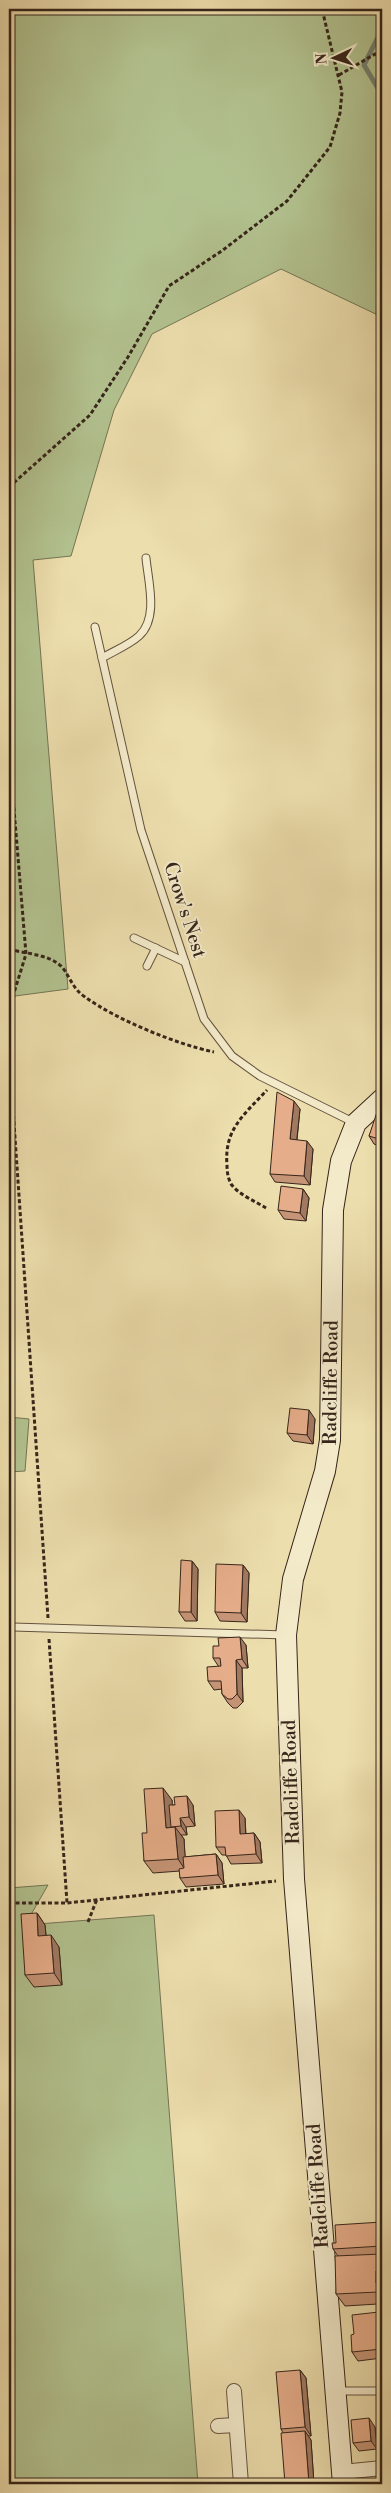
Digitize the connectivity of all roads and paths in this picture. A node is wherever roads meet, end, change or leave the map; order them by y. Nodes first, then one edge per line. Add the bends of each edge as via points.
1 (322, 9) edge
2 (382, 50) edge
3 (376, 54) junction
4 (382, 63) edge
5 (339, 75) junction
6 (9, 487) edge
7 (146, 558) dead end
8 (95, 628) dead end
9 (102, 658) junction
10 (9, 749) edge
11 (134, 938) dead end
12 (156, 948) junction
13 (9, 949) edge
14 (26, 954) junction
15 (185, 962) junction
16 (148, 966) dead end
17 (9, 1009) edge
18 (9, 1050) edge
19 (232, 1056) junction
20 (274, 1082) junction
21 (382, 1099) edge
22 (356, 1123) junction
23 (266, 1208) dead end
24 (13, 1627) dead end
25 (49, 1628) junction
26 (286, 1635) junction
27 (294, 1879) junction
28 (97, 1900) junction
29 (9, 1903) edge
30 (67, 1903) junction
31 (88, 1922) dead end
32 (234, 2391) dead end
33 (334, 2391) junction
34 (382, 2391) edge
35 (236, 2425) junction
36 (218, 2426) dead end
37 (382, 2468) edge
38 (342, 2478) edge
39 (241, 2484) edge

1 - 5 path
2 - 3 path
3 - 4 path
3 - 5 path
5 - 6 path via 342,92 340,113 330,147 294,194 224,250 169,286 90,415
7 - 9 lane via 151,610 147,624 140,636
8 - 9 lane, Crow's Nest
9 - 15 lane, Crow's Nest via 141,830
10 - 14 path
11 - 12 lane
12 - 15 lane
12 - 16 lane
13 - 14 path
14 - 17 path
14 - 19 path via 52,959 85,997 139,1027
15 - 19 lane, Crow's Nest via 204,1019
18 - 25 path
19 - 20 lane, Crow's Nest
20 - 22 lane, Crow's Nest
20 - 23 path via 232,1130 227,1143 231,1184
21 - 22 main road, Radcliffe Road
22 - 26 main road, Radcliffe Road via 342,1161 333,1210 330,1440 326,1471 293,1580
24 - 25 lane
25 - 26 lane
25 - 30 path
26 - 27 main road, Radcliffe Road
27 - 28 path
27 - 33 main road, Radcliffe Road
28 - 30 path
28 - 31 path
29 - 30 path
32 - 35 street
33 - 34 lane
33 - 38 main road, Radcliffe Road
35 - 36 street
35 - 39 street
37 - 38 street

